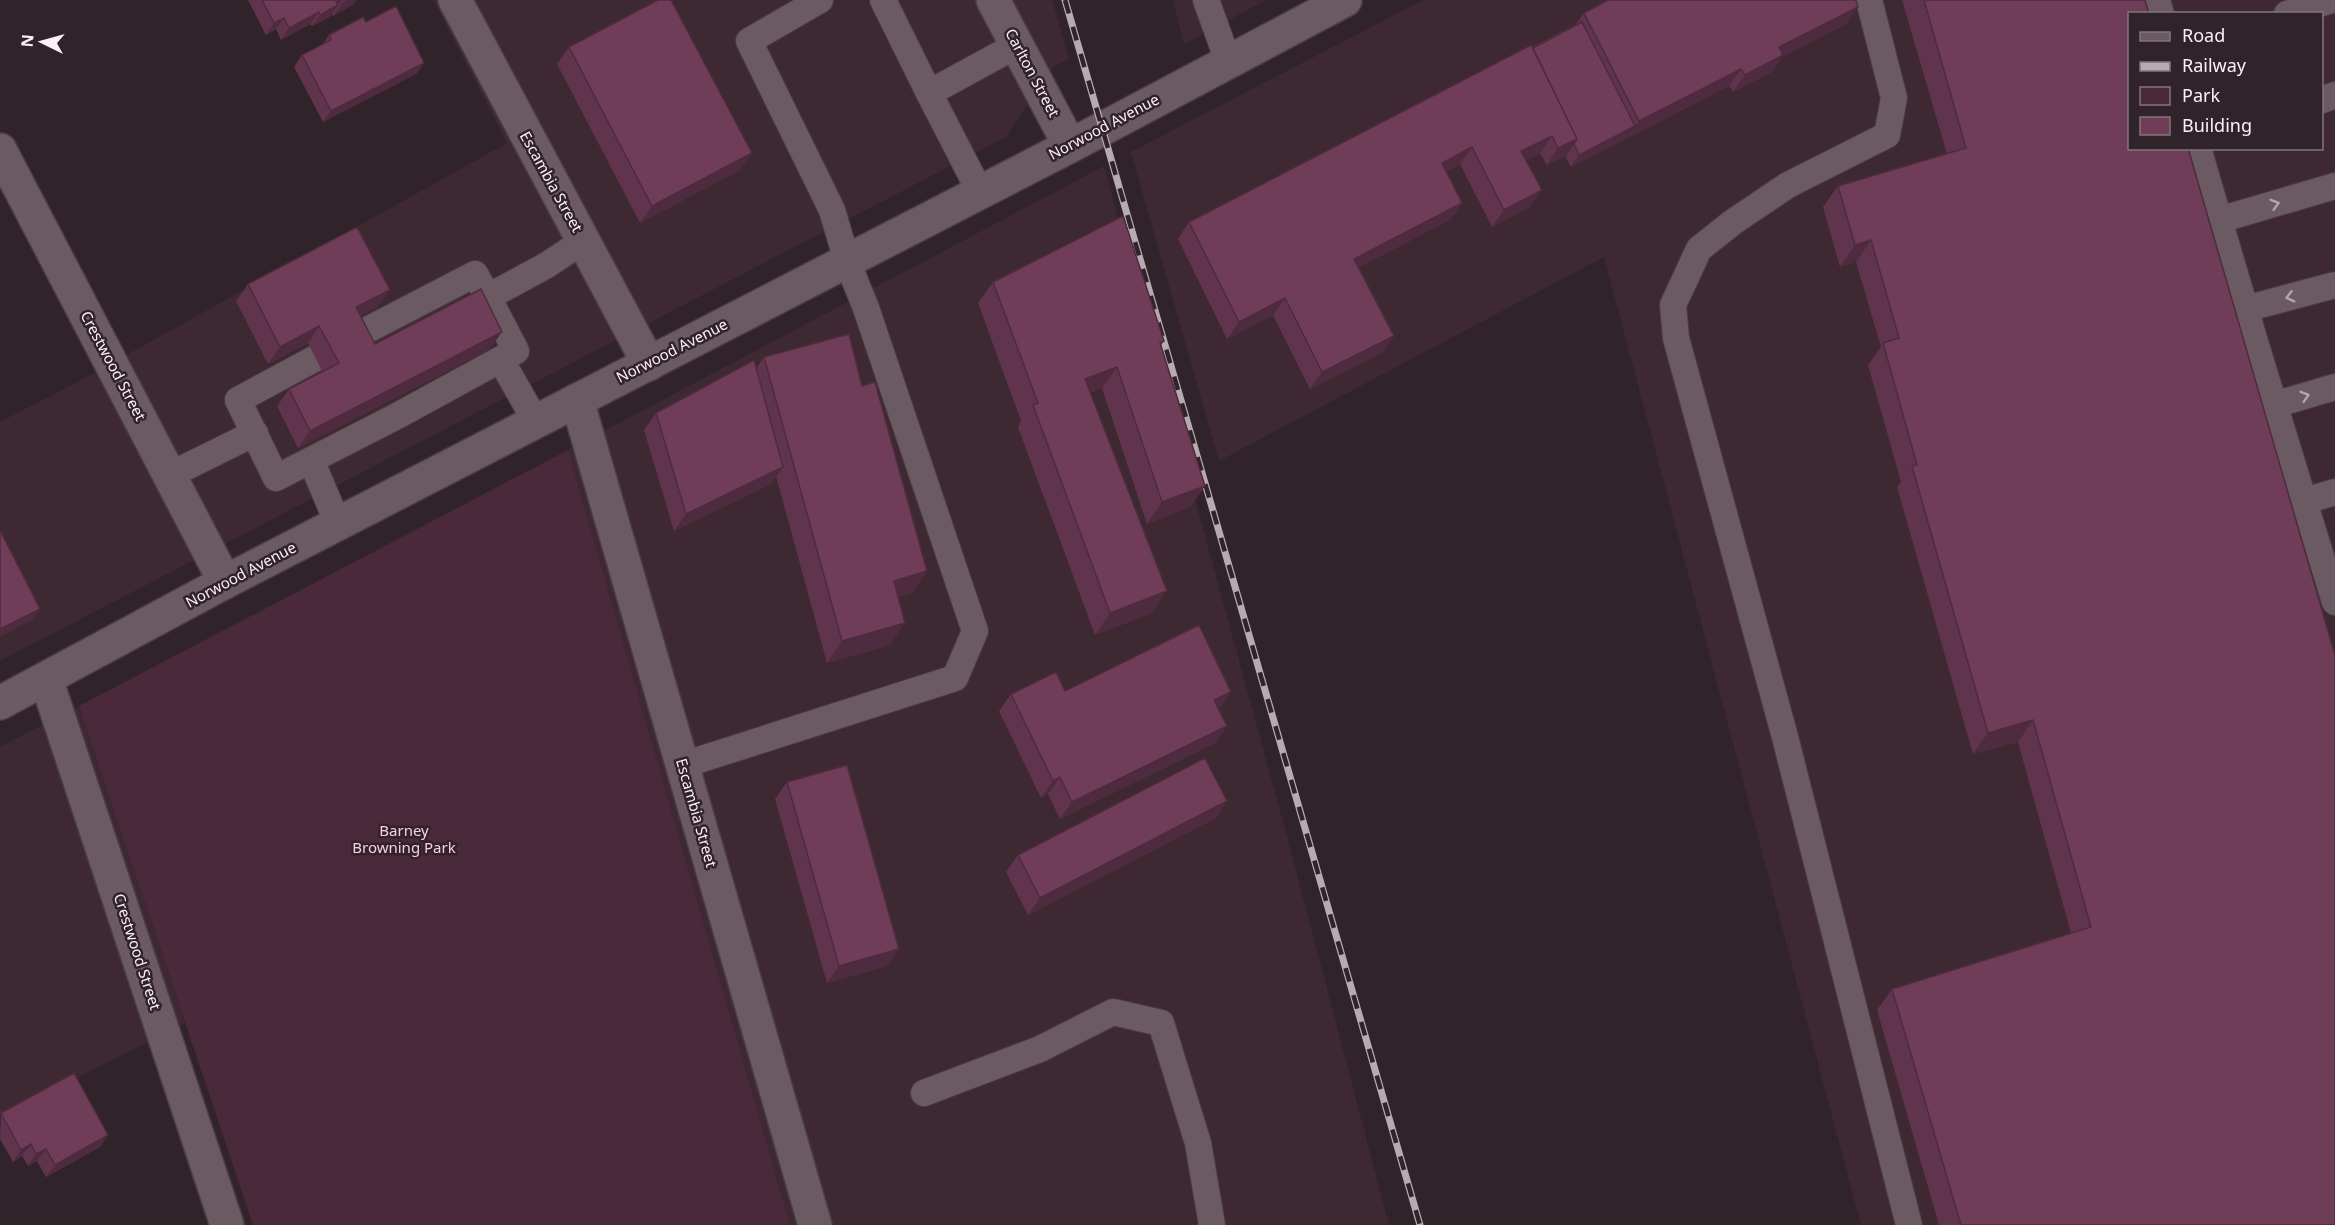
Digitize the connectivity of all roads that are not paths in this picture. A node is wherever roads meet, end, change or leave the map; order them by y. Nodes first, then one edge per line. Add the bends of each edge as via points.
1 (455, 0) edge
2 (820, 0) edge
3 (883, 0) edge
4 (993, 0) edge
5 (1206, 0) edge
6 (1345, 0) edge
7 (1869, 0) edge
8 (2331, 0) edge
9 (2293, 12) edge
10 (1017, 45) junction
11 (1228, 61) junction
12 (929, 93) junction
13 (1070, 146) junction
14 (0, 150) edge
15 (2199, 150) edge
16 (2335, 186) edge
17 (980, 192) junction
18 (2219, 220) junction
19 (583, 241) junction
20 (847, 261) junction
21 (2335, 285) edge
22 (488, 297) junction
23 (2245, 309) junction
24 (316, 358) edge
25 (368, 358) edge
26 (501, 360) junction
27 (649, 364) junction
28 (2335, 387) edge
29 (577, 400) junction
30 (2274, 405) junction
31 (536, 422) junction
32 (255, 433) junction
33 (311, 460) junction
34 (170, 475) junction
35 (2335, 492) edge
36 (2305, 501) junction
37 (338, 524) junction
38 (225, 582) junction
39 (2335, 602) edge
40 (46, 679) junction
41 (0, 703) edge
42 (683, 765) junction
43 (924, 1092) dead end
44 (227, 1225) edge
45 (815, 1225) edge
46 (1212, 1225) edge
47 (1909, 1225) edge

1 - 19 street, Escambia Street
2 - 20 lane via 750,41 832,210
3 - 12 lane
4 - 10 street, Carlton Street
5 - 11 lane
6 - 11 street, Norwood Avenue
7 - 47 lane via 1894,98 1887,135 1788,185 1733,222 1699,249 1673,304 1676,338 1785,737
8 - 9 lane
10 - 12 lane
10 - 13 street, Carlton Street
11 - 13 street, Norwood Avenue
12 - 17 lane
13 - 17 street, Norwood Avenue
14 - 34 street, Crestwood Street
15 - 18 lane
18 -> 16 lane
17 - 20 street, Norwood Avenue
18 - 23 lane
19 - 22 lane
19 - 27 street, Escambia Street
20 - 27 street, Norwood Avenue
20 - 42 lane via 975,631 955,678
21 -> 23 lane
22 - 25 lane via 475,274 412,322 355,336
22 - 26 lane via 516,351
23 - 30 lane
24 - 32 lane via 297,381 238,400
26 - 31 lane
26 - 33 lane via 444,382 334,439
27 - 29 street, Norwood Avenue
30 -> 28 lane
29 - 31 street, Norwood Avenue
29 - 42 street, Escambia Street
30 - 36 lane
31 - 37 street, Norwood Avenue
32 - 33 lane via 276,478
32 - 34 lane
33 - 37 lane
34 - 38 street, Crestwood Street
35 - 36 lane
36 - 39 lane
37 - 38 street, Norwood Avenue
38 - 40 street, Norwood Avenue
40 - 41 street, Norwood Avenue
40 - 44 street, Crestwood Street
42 - 45 street, Escambia Street
43 - 46 lane via 1040,1049 1113,1012 1161,1023 1198,1143

